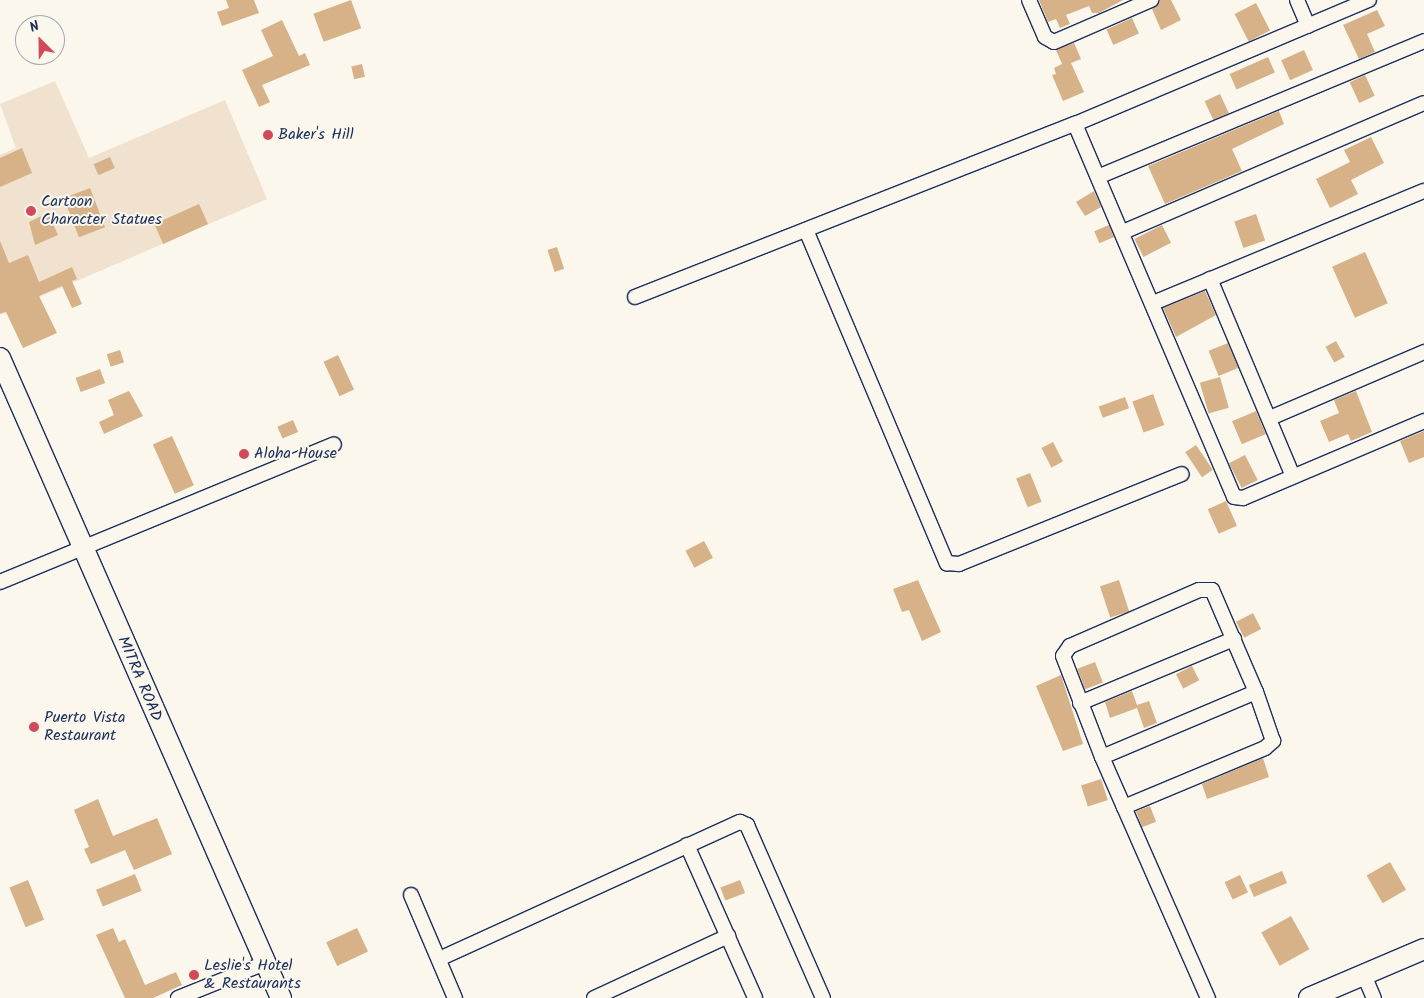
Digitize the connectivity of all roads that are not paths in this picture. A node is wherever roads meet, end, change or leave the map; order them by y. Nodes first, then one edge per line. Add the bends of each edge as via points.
1 (1029, 0) edge
2 (1151, 0) edge
3 (1297, 0) edge
4 (1369, 0) edge
5 (1308, 26) junction
6 (1424, 41) edge
7 (1424, 103) edge
8 (1075, 124) junction
9 (1100, 176) junction
10 (1424, 191) edge
11 (806, 230) junction
12 (1123, 232) junction
13 (1210, 279) junction
14 (635, 297) dead end
15 (1153, 303) junction
16 (1424, 352) edge
17 (0, 358) edge
18 (1270, 418) junction
19 (1424, 421) edge
20 (334, 444) dead end
21 (1182, 474) dead end
22 (1293, 476) junction
23 (84, 549) junction
24 (0, 582) edge
25 (1234, 639) junction
26 (1256, 692) junction
27 (1080, 703) junction
28 (1102, 757) junction
29 (1124, 807) junction
30 (687, 845) junction
31 (411, 895) dead end
32 (728, 936) junction
33 (1424, 949) edge
34 (438, 959) junction
35 (265, 963) junction
36 (1364, 975) junction
37 (178, 998) edge
38 (281, 998) edge
39 (455, 998) edge
40 (594, 998) edge
41 (755, 998) edge
42 (823, 998) edge
43 (1208, 998) edge
44 (1309, 998) edge
45 (1374, 998) edge

1 - 2 street via 1044,37 1054,42
3 - 5 street
4 - 5 street
5 - 8 street
6 - 9 street
7 - 12 street
8 - 9 street
8 - 11 street
9 - 12 street
10 - 13 street
11 - 14 street
11 - 21 street via 947,563 959,564
12 - 15 street
13 - 15 street
13 - 18 street
15 - 22 street via 1232,494 1243,498
16 - 18 street
17 - 23 street, MITRA ROAD
18 - 22 street
19 - 22 street
20 - 23 street
23 - 24 street
23 - 35 street, MITRA ROAD
25 - 26 street
25 - 27 street
25 - 27 street via 1212,590 1199,590 1065,650 1064,661
26 - 28 street
26 - 29 street via 1272,735 1270,745
27 - 28 street
28 - 29 street
29 - 43 street
30 - 32 street
30 - 34 street
30 - 42 street via 736,822 747,825
31 - 34 street
32 - 40 street
32 - 41 street
33 - 36 street
34 - 39 street
35 - 37 street
35 - 38 street, MITRA ROAD
36 - 44 street
36 - 45 street

